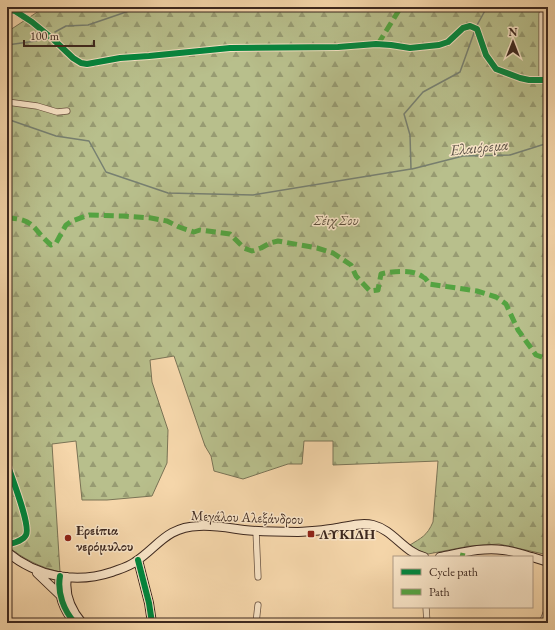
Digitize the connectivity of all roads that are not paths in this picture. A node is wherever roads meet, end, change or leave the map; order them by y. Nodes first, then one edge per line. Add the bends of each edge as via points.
1 (7, 9) edge
2 (542, 14) dead end
3 (545, 80) edge
4 (7, 102) edge
5 (67, 111) dead end
6 (7, 463) edge
7 (256, 531) junction
8 (7, 545) edge
9 (463, 555) edge
10 (8, 556) edge
11 (421, 556) edge
12 (452, 556) edge
13 (528, 556) edge
14 (533, 557) edge
15 (138, 560) junction
16 (548, 562) edge
17 (34, 569) junction
18 (63, 577) junction
19 (94, 577) junction
20 (258, 577) dead end
21 (64, 596) junction
22 (258, 605) dead end
23 (426, 608) edge
24 (548, 608) edge
25 (75, 623) edge
26 (82, 623) edge
27 (152, 623) edge
28 (251, 623) edge
29 (256, 623) edge
30 (270, 623) edge
31 (427, 623) edge
32 (542, 623) edge

1 - 3 street via 32,22 80,63 91,64 120,58 230,48 376,44 410,48 448,42 463,28 470,26 477,29 486,55 496,69 520,78
2 - 3 street
4 - 5 street via 57,112
6 - 8 street via 25,517 27,531 24,538
7 - 11 main road, Μεγάλου Αλεξάνδρου via 316,531 359,524 372,525 384,530 413,553
7 - 15 main road, Μεγάλου Αλεξάνδρου via 206,526 184,528 163,538
7 - 20 street
9 - 12 main road
9 - 13 main road via 477,550 502,550
10 - 17 main road, Μεγάλου Αλεξάνδρου
14 - 16 main road
15 - 19 main road, Μεγάλου Αλεξάνδρου via 118,570
15 - 27 main road via 150,603
17 - 18 main road, Μεγάλου Αλεξάνδρου
17 - 21 main road
18 - 19 main road, Μεγάλου Αλεξάνδρου
18 - 21 main road via 58,587
19 - 21 main road via 75,581
21 - 25 main road via 66,609
21 - 26 main road
22 - 29 street
23 - 31 street
24 - 32 street
28 - 29 street
29 - 30 street

